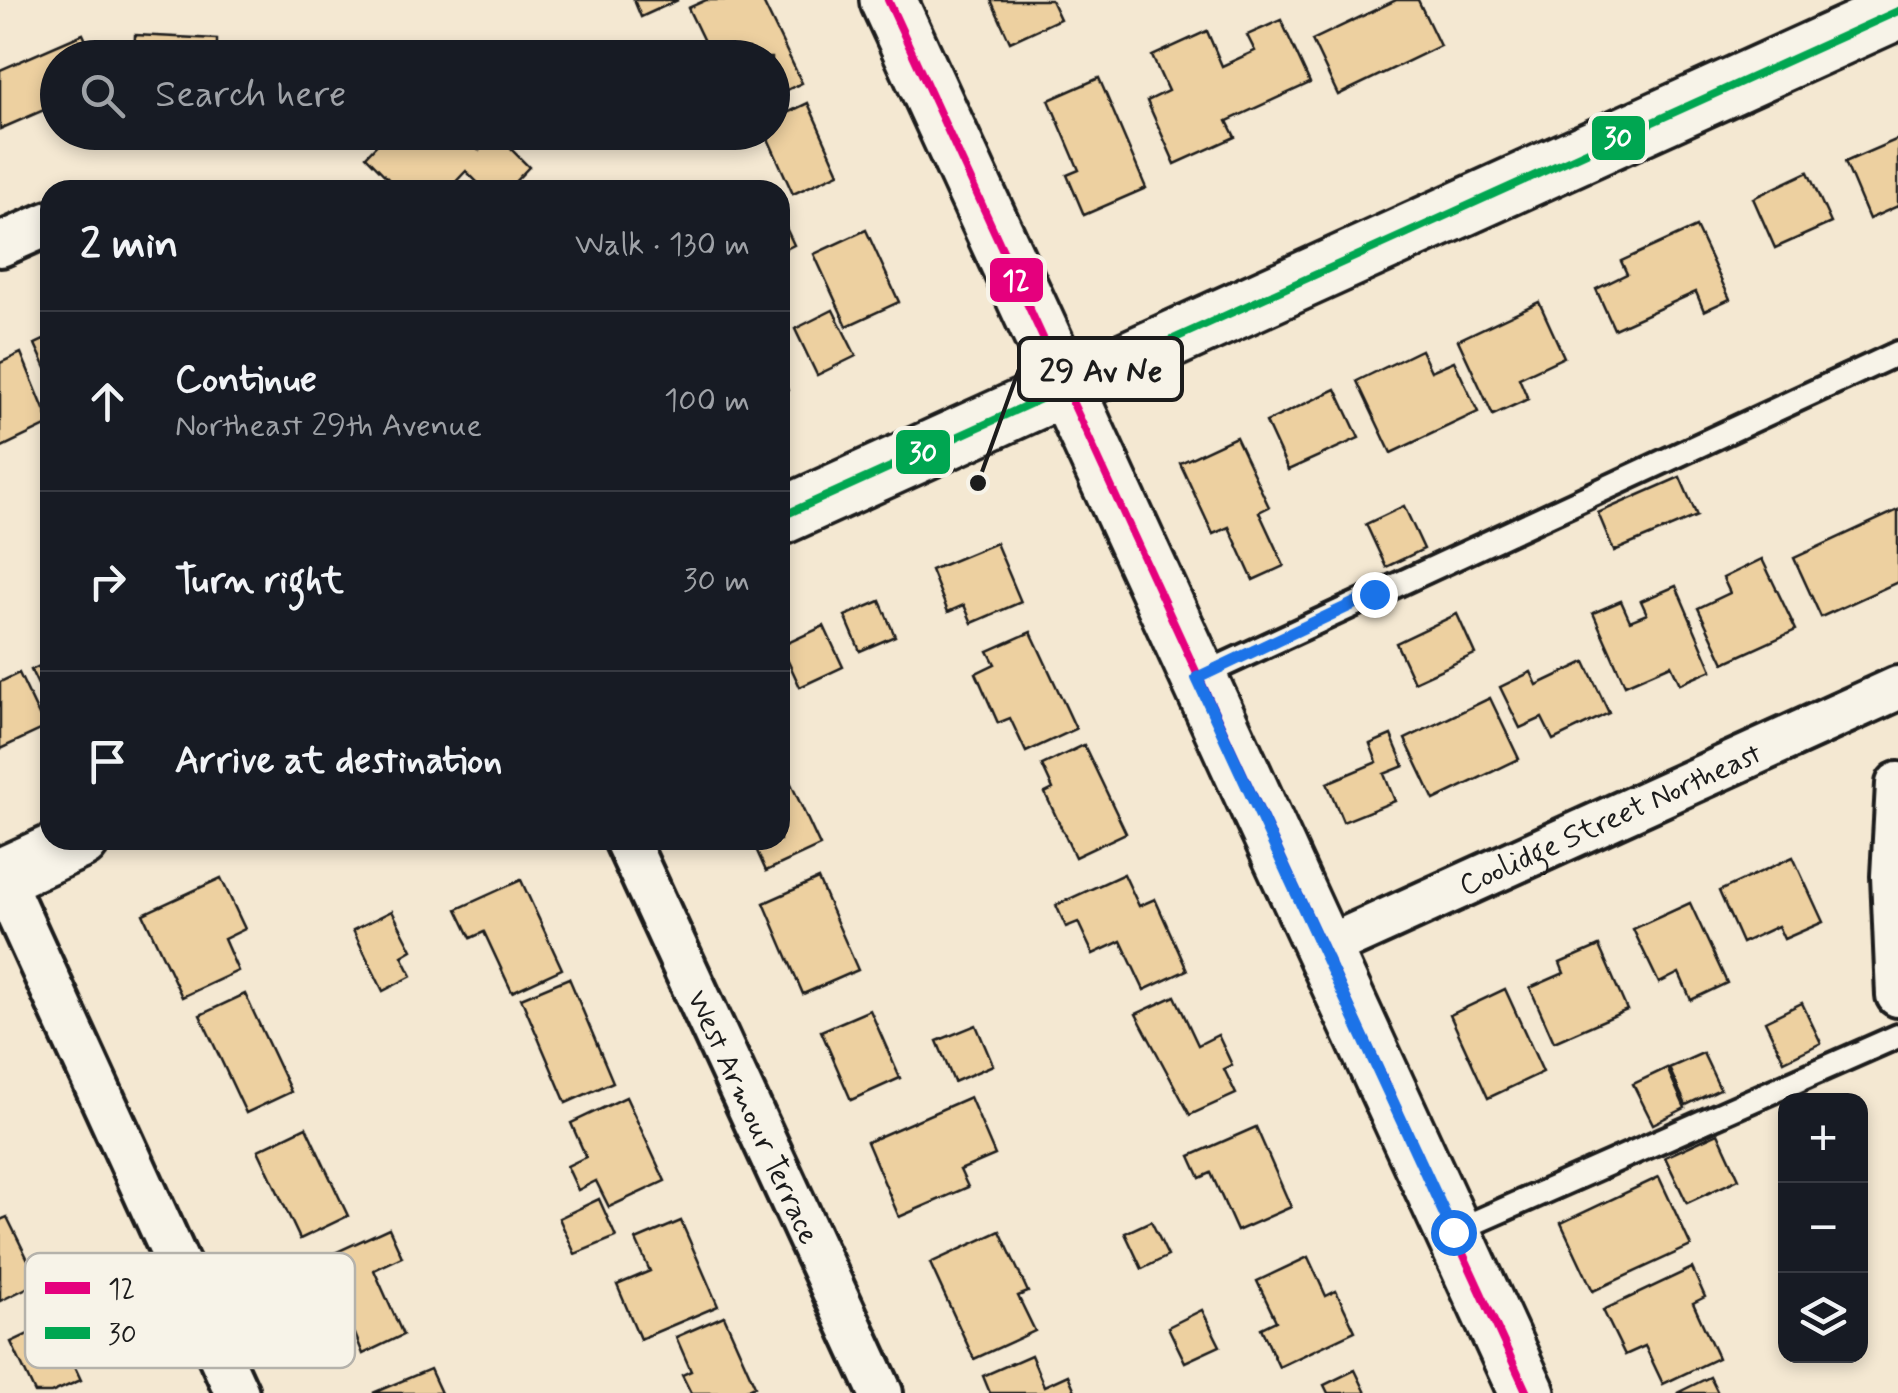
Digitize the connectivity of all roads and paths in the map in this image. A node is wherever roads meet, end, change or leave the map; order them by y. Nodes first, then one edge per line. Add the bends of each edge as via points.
1 (888, 0) edge
2 (1898, 11) edge
3 (40, 227) edge
4 (0, 245) edge
5 (1898, 352) edge
6 (1062, 387) junction
7 (790, 512) edge
8 (1197, 678) junction
9 (1898, 688) edge
10 (1898, 784) edge
11 (59, 850) edge
12 (631, 850) edge
13 (0, 877) edge
14 (1323, 949) junction
15 (1898, 995) edge
16 (1898, 1036) edge
17 (1453, 1232) junction
18 (173, 1253) edge
19 (226, 1368) edge
20 (237, 1393) edge
21 (881, 1393) edge
22 (1527, 1393) edge

1 - 6 street
2 - 6 street
3 - 4 street
5 - 8 lane
6 - 7 street
6 - 8 street
8 - 14 street
9 - 14 street, Coolidge Street Northeast
10 - 15 street
11 - 13 street
12 - 21 street, West Armour Terrace
13 - 18 street
14 - 17 street
16 - 17 lane
17 - 22 street
19 - 20 street

